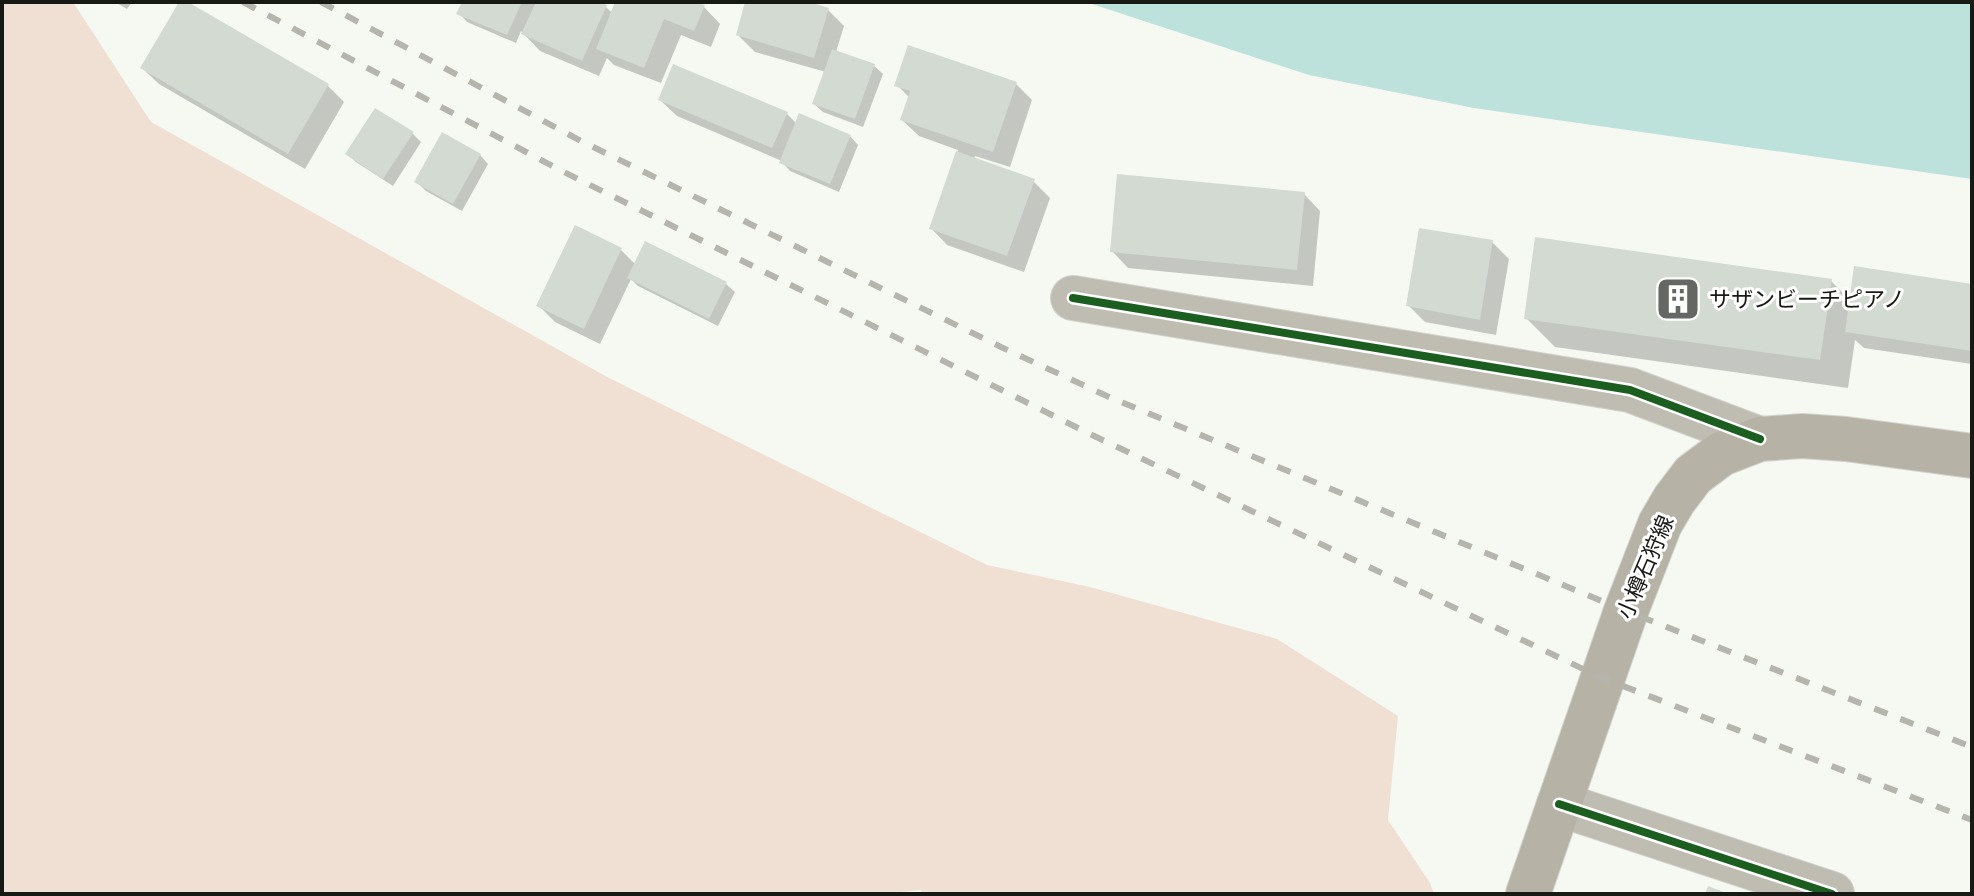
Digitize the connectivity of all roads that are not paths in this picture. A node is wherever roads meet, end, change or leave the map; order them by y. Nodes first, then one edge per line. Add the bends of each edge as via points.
1 (1073, 298) dead end
2 (1760, 439) junction
3 (1972, 456) edge
4 (1559, 804) junction
5 (1528, 894) edge
6 (1832, 894) edge

1 - 2 street via 1630,390
2 - 3 main road, 小樽石狩線 via 1846,439
2 - 4 main road, 小樽石狩線 via 1721,454 1693,475 1660,524
4 - 5 main road, 小樽石狩線
4 - 6 street

